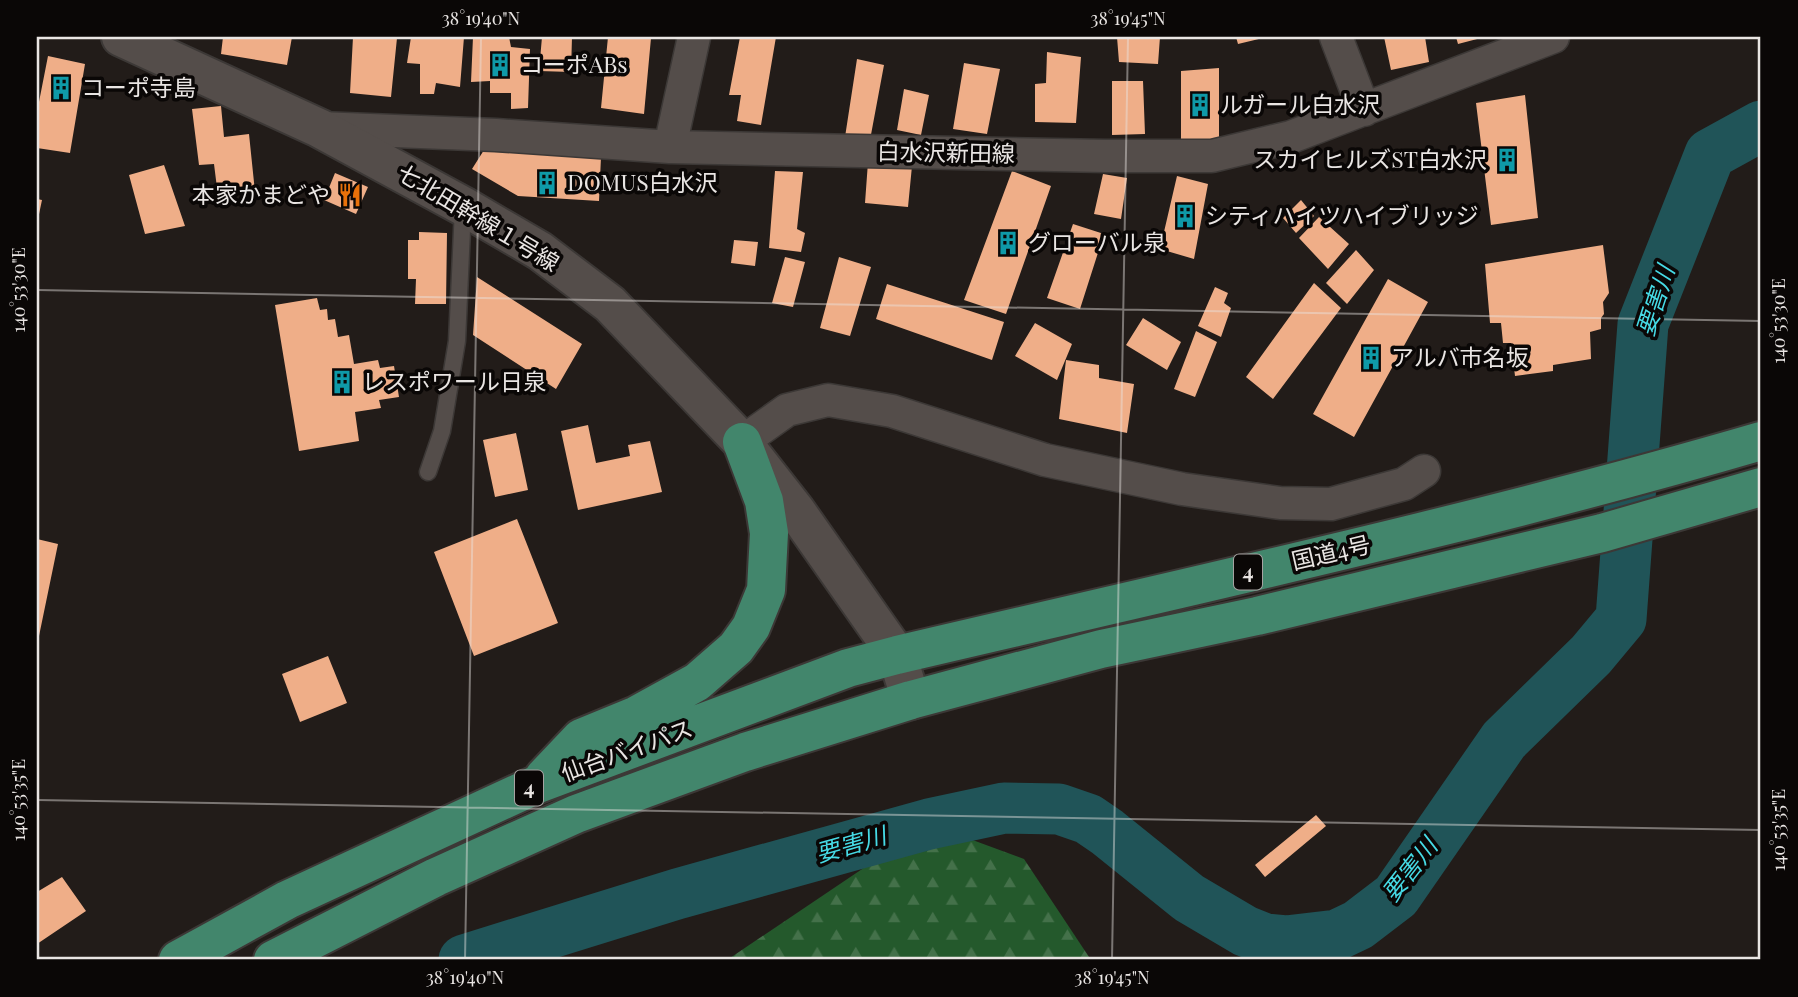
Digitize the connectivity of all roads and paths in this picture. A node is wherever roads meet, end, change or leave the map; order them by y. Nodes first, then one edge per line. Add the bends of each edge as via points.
1 (121, 37) edge
2 (694, 37) edge
3 (1336, 37) edge
4 (1553, 37) edge
5 (1364, 110) junction
6 (319, 128) junction
7 (670, 147) junction
8 (463, 206) junction
9 (1761, 441) edge
10 (742, 442) junction
11 (1424, 471) dead end
12 (428, 472) dead end
13 (1761, 487) edge
14 (897, 654) junction
15 (911, 700) junction
16 (538, 784) junction
17 (178, 960) edge
18 (273, 960) edge

1 - 6 street, 七北田幹線１号線
2 - 7 street
3 - 5 street
4 - 5 street, 白水沢新田線
5 - 7 street, 白水沢新田線 via 1291,137 1212,156
6 - 7 street, 白水沢新田線
6 - 8 street, 七北田幹線１号線
8 - 10 street, 七北田幹線１号線 via 540,251 610,304
8 - 12 lane via 457,341 442,431
9 - 14 highway, 国道4号 / 4 via 1356,547
10 - 11 street via 787,410 828,400 892,411 1045,460 1182,489 1280,503 1331,504 1404,484
10 - 14 street, 七北田幹線１号線
10 - 16 highway via 764,501 769,533 766,590 751,627 736,648 697,681 637,715 581,738
13 - 15 highway, 国道4号 / 4 via 1602,533 1101,649
14 - 15 street, 七北田幹線１号線
14 - 16 highway, 仙台バイパス / 4
15 - 18 highway, 仙台バイパス / 4 via 746,752 576,814 436,877
16 - 17 highway, 仙台バイパス / 4 via 287,900

